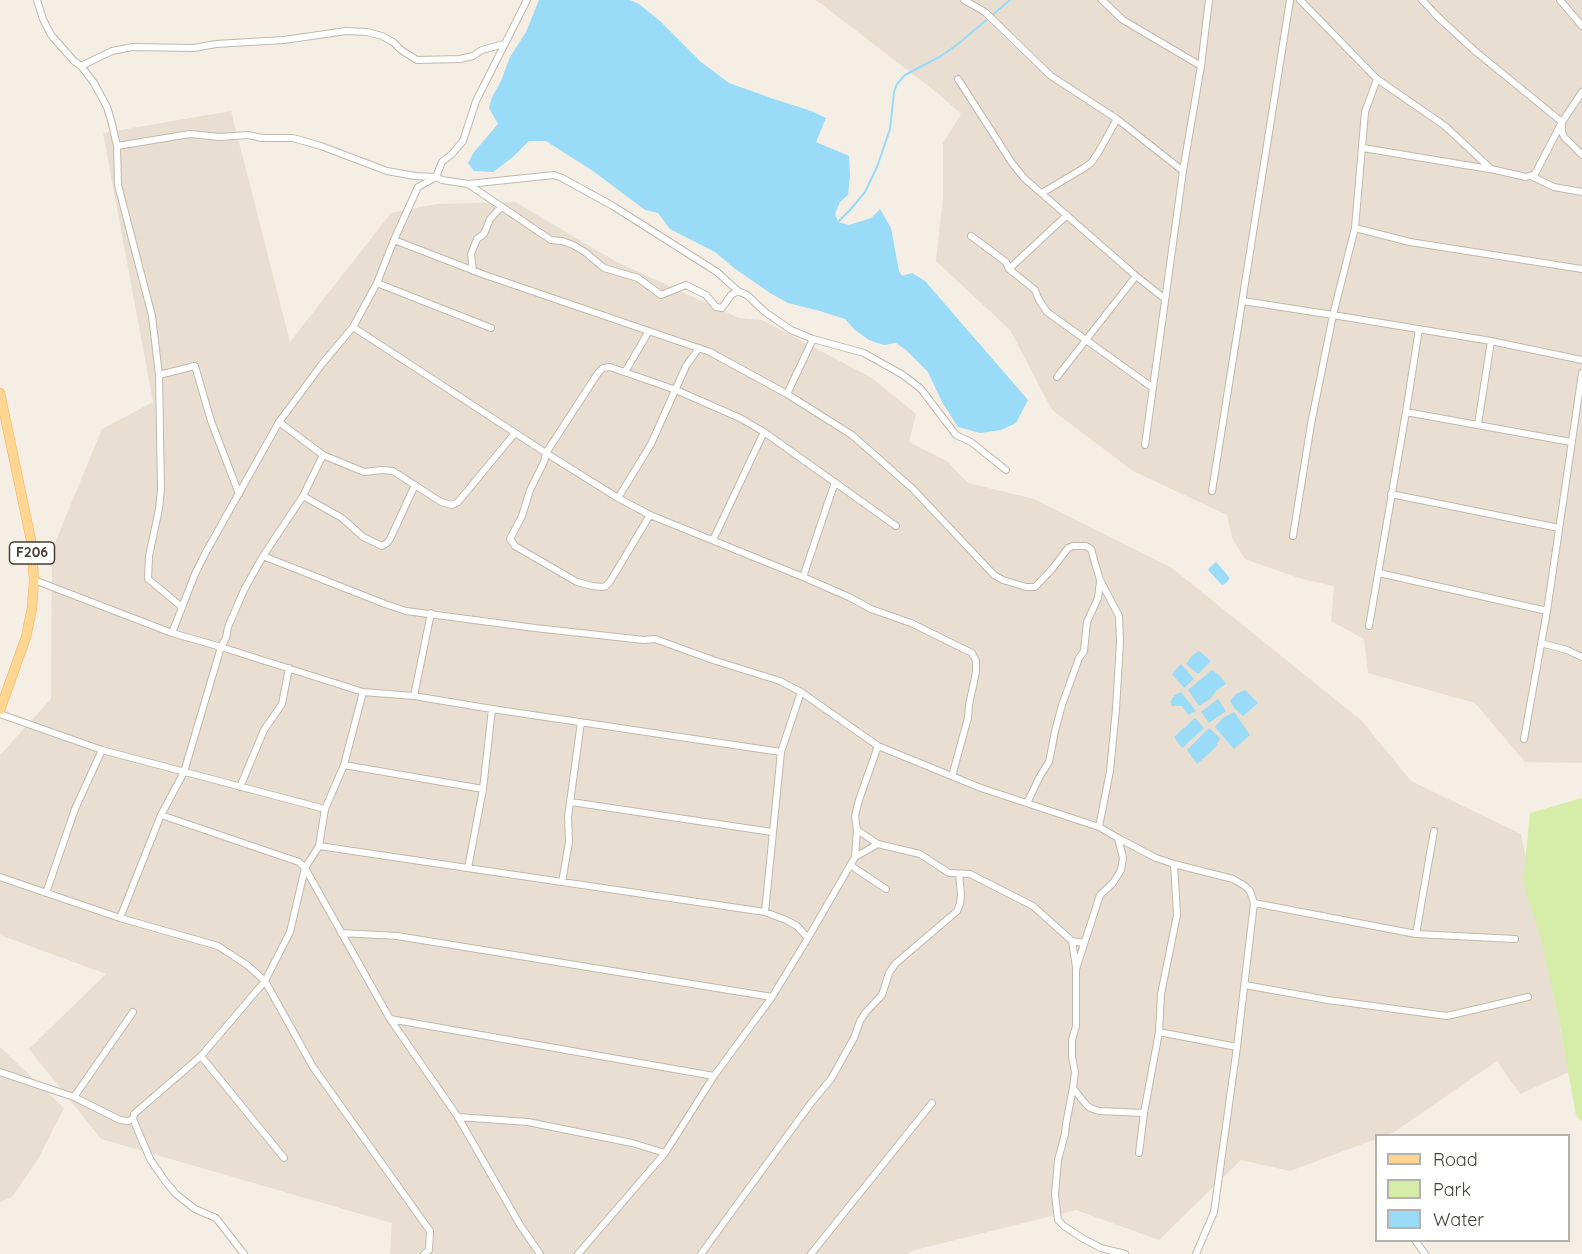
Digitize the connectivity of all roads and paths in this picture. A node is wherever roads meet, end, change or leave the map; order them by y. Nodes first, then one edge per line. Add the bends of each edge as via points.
1 (37, 0) edge
2 (527, 0) edge
3 (964, 0) edge
4 (1102, 0) edge
5 (1209, 0) edge
6 (1290, 0) edge
7 (1300, 0) edge
8 (1422, 0) edge
9 (1560, 0) edge
10 (1582, 26) edge
11 (504, 44) junction
12 (81, 66) junction
13 (1201, 66) junction
14 (958, 79) dead end
15 (1377, 79) junction
16 (1582, 92) edge
17 (1117, 119) junction
18 (1562, 122) junction
19 (1560, 131) junction
20 (117, 146) junction
21 (1363, 148) junction
22 (1582, 155) edge
23 (1491, 169) junction
24 (1183, 171) junction
25 (1531, 176) junction
26 (436, 177) junction
27 (468, 184) junction
28 (1582, 192) edge
29 (1042, 193) junction
30 (501, 207) junction
31 (1067, 215) junction
32 (1355, 228) junction
33 (971, 236) dead end
34 (394, 240) junction
35 (1009, 269) junction
36 (1582, 269) edge
37 (473, 271) junction
38 (1136, 276) junction
39 (377, 283) junction
40 (738, 291) junction
41 (1165, 299) junction
42 (1243, 301) junction
43 (1333, 315) junction
44 (353, 327) junction
45 (491, 328) dead end
46 (1419, 329) junction
47 (649, 331) junction
48 (813, 339) junction
49 (1086, 341) junction
50 (1491, 341) junction
51 (699, 348) junction
52 (1582, 360) edge
53 (625, 372) junction
54 (1582, 373) edge
55 (159, 375) junction
56 (1057, 377) dead end
57 (1153, 388) junction
58 (676, 390) junction
59 (0, 393) edge
60 (787, 394) junction
61 (1406, 412) junction
62 (279, 422) junction
63 (1478, 424) junction
64 (764, 432) junction
65 (514, 433) junction
66 (1571, 442) junction
67 (1145, 445) dead end
68 (546, 453) junction
69 (323, 455) junction
70 (1006, 470) dead end
71 (835, 482) junction
72 (415, 485) junction
73 (1212, 491) dead end
74 (239, 494) junction
75 (1391, 494) junction
76 (303, 496) junction
77 (618, 498) junction
78 (650, 515) junction
79 (896, 525) dead end
80 (1559, 528) junction
81 (1293, 536) dead end
82 (713, 540) junction
83 (263, 556) junction
84 (1379, 573) junction
85 (803, 577) junction
86 (34, 580) junction
87 (1100, 580) junction
88 (182, 608) junction
89 (1547, 611) junction
90 (430, 613) junction
91 (1369, 626) dead end
92 (172, 633) junction
93 (1541, 643) junction
94 (221, 646) junction
95 (1582, 657) edge
96 (289, 668) junction
97 (363, 692) junction
98 (801, 692) junction
99 (414, 696) junction
100 (492, 709) junction
101 (0, 712) edge
102 (581, 722) junction
103 (1524, 739) dead end
104 (878, 746) junction
105 (102, 750) junction
106 (781, 752) junction
107 (344, 765) junction
108 (184, 772) junction
109 (952, 776) junction
110 (240, 787) junction
111 (483, 789) junction
112 (571, 802) junction
113 (1027, 803) junction
114 (325, 809) junction
115 (161, 815) junction
116 (1099, 827) junction
117 (857, 830) junction
118 (1434, 831) dead end
119 (772, 832) junction
120 (1118, 838) junction
121 (878, 844) junction
122 (319, 846) junction
123 (855, 857) junction
124 (1174, 864) junction
125 (850, 865) junction
126 (305, 868) junction
127 (468, 868) junction
128 (959, 874) junction
129 (0, 877) edge
130 (562, 882) junction
131 (886, 889) dead end
132 (46, 893) junction
133 (1254, 903) junction
134 (765, 912) junction
135 (120, 918) junction
136 (340, 933) junction
137 (1416, 934) junction
138 (808, 938) junction
139 (1515, 939) dead end
140 (1072, 941) junction
141 (1084, 943) junction
142 (1076, 969) junction
143 (265, 981) junction
144 (1245, 985) junction
145 (771, 997) junction
146 (1528, 997) dead end
147 (134, 1012) dead end
148 (390, 1019) junction
149 (1159, 1032) junction
150 (1238, 1047) junction
151 (201, 1056) junction
152 (0, 1072) edge
153 (714, 1076) junction
154 (1073, 1088) junction
155 (74, 1097) junction
156 (932, 1103) dead end
157 (1144, 1113) junction
158 (458, 1117) junction
159 (133, 1119) junction
160 (665, 1153) junction
161 (1139, 1153) dead end
162 (284, 1158) dead end
163 (244, 1254) edge
164 (424, 1254) edge
165 (540, 1254) edge
166 (578, 1254) edge
167 (701, 1254) edge
168 (811, 1254) edge
169 (1125, 1254) edge
170 (1196, 1254) edge

1 - 12 street via 51,35
2 - 11 street
3 - 17 street via 985,12 1051,76
4 - 13 street via 1124,20
5 - 13 street
6 - 42 street
7 - 15 street
8 - 18 street via 1475,51
9 - 10 street
11 - 12 street via 460,59 417,60 382,36 346,31 194,48 132,47 112,51
11 - 26 street via 476,101 463,141 442,162
12 - 20 street via 107,107
13 - 24 street
14 - 29 street via 1012,164
15 - 21 street via 1365,112
15 - 23 street via 1445,126
16 - 18 street
17 - 24 street
17 - 29 street via 1091,163
18 - 19 street
19 - 22 street
19 - 25 street
20 - 26 street via 190,134 293,138 387,171
20 - 55 street via 118,185 152,316
21 - 23 street
21 - 32 street
23 - 25 street
24 - 41 street
25 - 28 street via 1554,187
26 - 27 street
26 - 34 street via 418,187
27 - 30 street
27 - 40 street via 554,175 562,178 717,272
29 - 31 street
30 - 37 street via 477,239 471,254
30 - 40 street via 551,240 573,245 604,268 638,278 662,295 686,285 722,308
31 - 35 street
31 - 38 street
32 - 36 street via 1410,242
32 - 43 street
33 - 35 street via 1006,262
34 - 37 street
34 - 39 street
35 - 49 street via 1035,290 1047,312
37 - 47 street
38 - 41 street
38 - 49 street
39 - 44 street
39 - 45 street
40 - 48 street via 791,330
41 - 57 street
42 - 43 street
42 - 73 street
43 - 46 street
43 - 81 street
44 - 62 street
44 - 65 street
46 - 50 street
46 - 61 street
47 - 51 street
47 - 53 street
48 - 60 street
48 - 70 street via 864,353 903,375 921,389 956,435
49 - 56 street
49 - 57 street
50 - 52 street
50 - 63 street
51 - 58 street
51 - 60 street
53 - 58 street
53 - 68 street via 603,368
54 - 66 street
55 - 74 street via 195,366
55 - 88 street via 161,489 148,579
57 - 67 street
58 - 64 street
58 - 77 street via 651,444
59 - 86 main road, F206 via 31,540
60 - 87 street via 852,435 913,489 994,575 1026,587 1035,586 1068,548 1086,546 1091,549
61 - 63 street
61 - 75 street
62 - 69 street
62 - 74 street
63 - 66 street
64 - 71 street
64 - 82 street
65 - 68 street
65 - 72 street via 458,502 441,502
66 - 80 street
68 - 77 street
68 - 78 street via 510,539 515,546 577,582 602,587 611,580
69 - 72 street via 364,472 393,471
69 - 76 street
71 - 79 street
71 - 85 street
72 - 76 street via 390,539 382,546
74 - 88 street via 206,552
75 - 80 street
75 - 84 street
76 - 83 street
77 - 78 street
78 - 82 street
80 - 89 street
82 - 85 street
83 - 90 street via 406,611
83 - 94 street
84 - 89 street
84 - 91 street
85 - 109 street via 972,653 976,672
86 - 92 street
86 - 101 main road, F206 via 27,637
87 - 113 street via 1098,598 1087,622 1084,651 1062,705 1049,762
87 - 116 street via 1119,616 1120,642 1110,771
88 - 92 street
89 - 93 street
90 - 98 street via 655,639 780,681
90 - 99 street
92 - 94 street
93 - 95 street
93 - 103 street
94 - 96 street
94 - 108 street
96 - 97 street
96 - 110 street via 282,704 264,730
97 - 99 street
97 - 107 street
98 - 104 street
98 - 106 street
99 - 100 street
100 - 102 street
100 - 111 street
101 - 105 street
102 - 106 street
102 - 112 street
104 - 109 street
104 - 117 street via 858,800
105 - 108 street
105 - 132 street via 75,810
106 - 119 street
107 - 111 street
107 - 114 street
108 - 110 street
108 - 115 street
109 - 113 street
110 - 114 street
111 - 127 street
112 - 119 street
112 - 130 street
113 - 116 street
114 - 122 street
115 - 126 street via 299,862
115 - 135 street
116 - 120 street
117 - 121 street
117 - 123 street
118 - 137 street
119 - 134 street
120 - 124 street
120 - 141 street via 1123,858 1121,870 1100,895
121 - 123 street
121 - 128 street via 920,854 949,873
122 - 126 street
122 - 127 street
123 - 125 street
124 - 133 street via 1233,879 1250,891
124 - 149 street via 1178,905 1161,994
125 - 131 street
125 - 138 street
126 - 136 street
126 - 143 street via 290,932
127 - 130 street
128 - 140 street via 970,874 1033,906
128 - 167 street via 961,894 957,911 895,964 882,995 860,1021 831,1079
129 - 132 street
130 - 134 street
132 - 135 street
133 - 137 street
133 - 144 street
134 - 138 street via 797,926
135 - 143 street via 218,946
136 - 145 street via 397,936
136 - 148 street
137 - 139 street
138 - 145 street
140 - 141 street
140 - 142 street
141 - 142 street
142 - 154 street
143 - 151 street
143 - 164 street via 313,1067 430,1231 429,1250
144 - 146 street via 1447,1016
144 - 150 street
145 - 153 street
147 - 155 street
148 - 153 street
148 - 158 street
149 - 150 street
149 - 157 street
150 - 170 street via 1214,1212
151 - 159 street via 134,1113
151 - 162 street
152 - 155 street
153 - 160 street
154 - 157 street via 1090,1108
154 - 169 street via 1058,1160 1058,1220 1101,1248
155 - 159 street via 120,1120
156 - 168 street
157 - 161 street
158 - 160 street via 528,1122
158 - 165 street
159 - 163 street via 150,1159 165,1181 189,1204 216,1218
160 - 166 street

